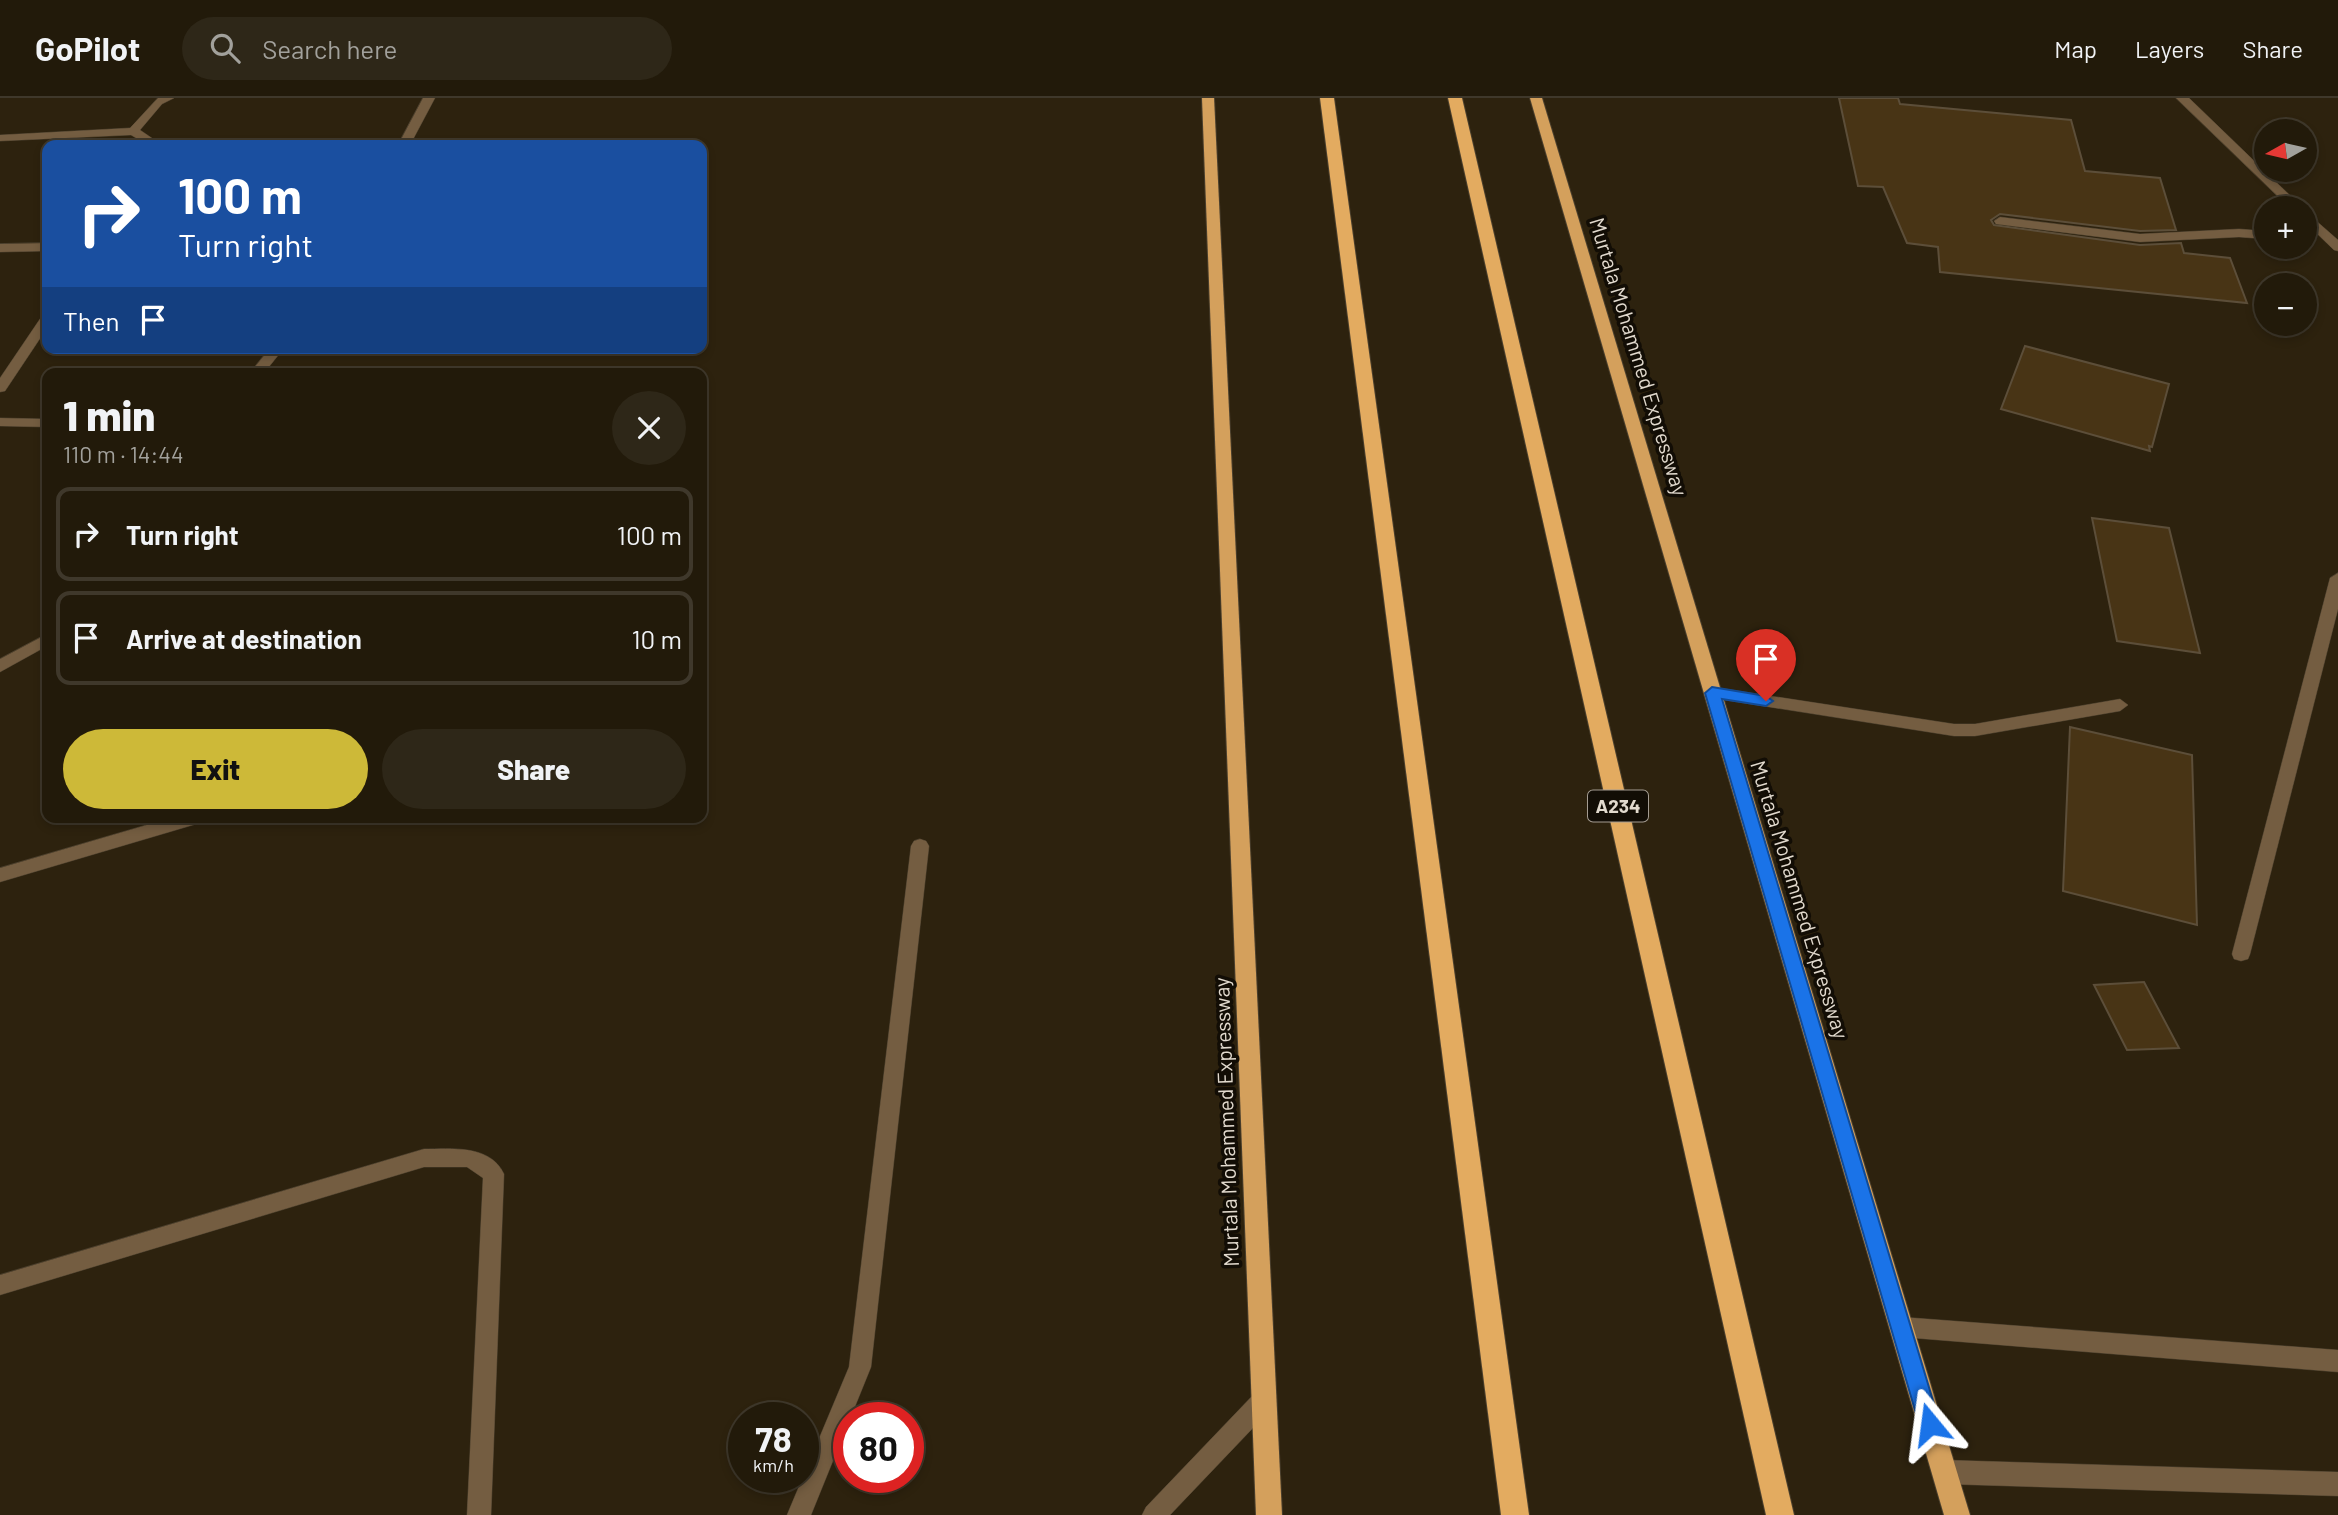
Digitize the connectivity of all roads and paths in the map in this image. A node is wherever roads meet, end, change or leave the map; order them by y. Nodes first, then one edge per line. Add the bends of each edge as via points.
1 (167, 98) edge
2 (429, 98) edge
3 (1208, 98) edge
4 (1326, 98) edge
5 (1455, 98) edge
6 (1536, 98) edge
7 (2182, 98) edge
8 (133, 131) junction
9 (0, 138) edge
10 (148, 140) edge
11 (407, 140) edge
12 (2284, 196) edge
13 (2000, 220) dead end
14 (2317, 227) edge
15 (2254, 234) edge
16 (2334, 243) edge
17 (42, 247) edge
18 (0, 248) edge
19 (42, 326) edge
20 (272, 354) edge
21 (261, 368) edge
22 (0, 388) edge
23 (0, 422) edge
24 (42, 423) edge
25 (2338, 578) edge
26 (42, 642) edge
27 (0, 666) edge
28 (1712, 693) junction
29 (2120, 705) dead end
30 (177, 823) edge
31 (920, 846) dead end
32 (0, 876) edge
33 (2241, 954) dead end
34 (0, 1285) edge
35 (1901, 1326) junction
36 (2338, 1361) edge
37 (1264, 1400) junction
38 (1944, 1472) junction
39 (2338, 1484) edge
40 (479, 1515) edge
41 (799, 1515) edge
42 (1154, 1515) edge
43 (1269, 1515) edge
44 (1515, 1515) edge
45 (1780, 1515) edge
46 (1956, 1515) edge

1 - 8 street
2 - 11 street
3 - 37 highway, Murtala Mohammed Expressway
4 - 44 highway
5 - 45 highway, A234
6 - 28 highway, Murtala Mohammed Expressway
7 - 12 street
8 - 9 street
8 - 10 street
13 - 15 street via 2140,238
14 - 16 street
17 - 18 street
19 - 22 street
20 - 21 street
23 - 24 street
25 - 33 street
26 - 27 street
28 - 29 street via 1954,730
28 - 35 highway, Murtala Mohammed Expressway
30 - 32 street
31 - 41 street via 860,1367
34 - 40 street via 424,1158 470,1158 494,1174
35 - 36 street
35 - 38 highway, Murtala Mohammed Expressway
37 - 42 street
37 - 43 highway, Murtala Mohammed Expressway
38 - 39 street
38 - 46 highway, Murtala Mohammed Expressway

